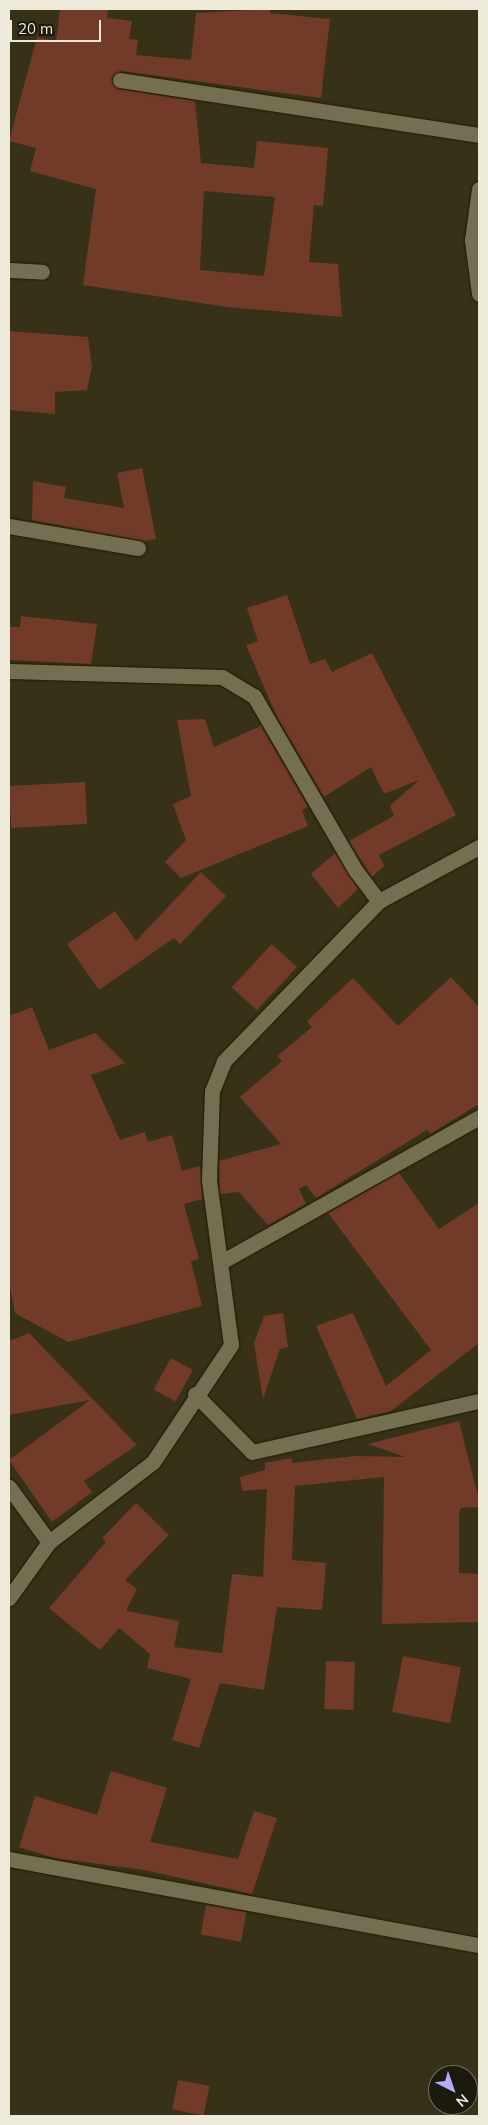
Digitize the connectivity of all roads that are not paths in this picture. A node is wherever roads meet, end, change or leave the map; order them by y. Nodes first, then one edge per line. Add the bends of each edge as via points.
1 (120, 80) dead end
2 (479, 135) edge
3 (479, 189) edge
4 (9, 270) edge
5 (42, 272) dead end
6 (479, 294) edge
7 (9, 526) edge
8 (138, 548) dead end
9 (9, 671) edge
10 (479, 847) edge
11 (379, 900) junction
12 (479, 1117) edge
13 (221, 1262) junction
14 (195, 1394) junction
15 (479, 1401) edge
16 (9, 1487) edge
17 (49, 1542) junction
18 (9, 1598) edge
19 (9, 1859) edge
20 (479, 1945) edge

1 - 2 street
3 - 6 street via 472,240
4 - 5 street
7 - 8 street
9 - 11 street via 222,677 254,696 356,871
10 - 11 street
11 - 13 street via 224,1061 212,1091 209,1180
12 - 13 street
13 - 14 street via 231,1345
14 - 15 street via 252,1452
14 - 17 street via 152,1462
16 - 17 street
17 - 18 street
19 - 20 street

